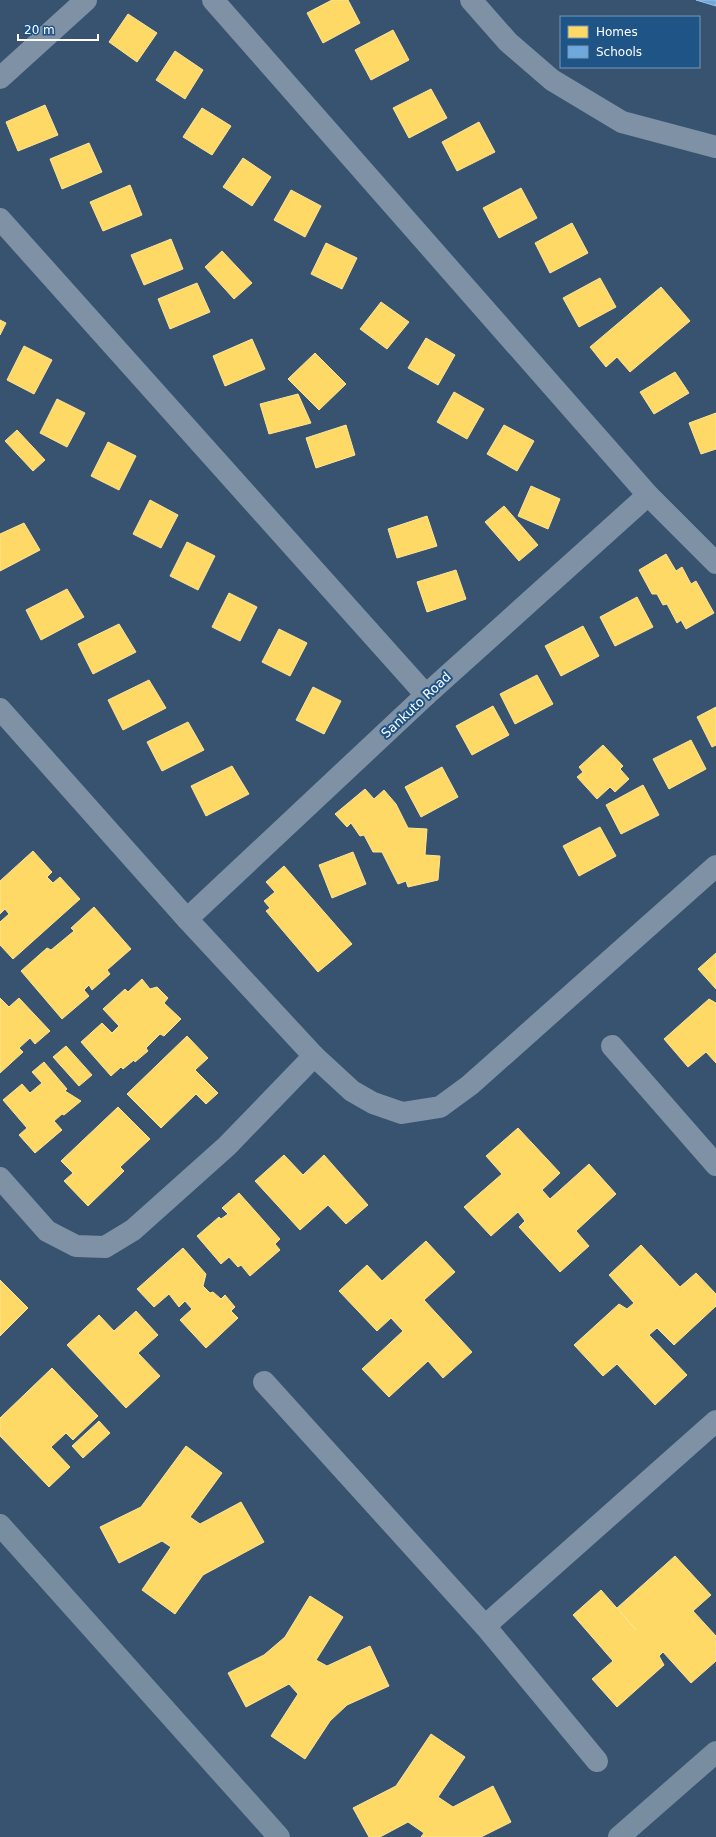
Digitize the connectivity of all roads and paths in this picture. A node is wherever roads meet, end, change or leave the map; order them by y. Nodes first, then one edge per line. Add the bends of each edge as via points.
1 (86, 0) edge
2 (212, 0) edge
3 (471, 0) edge
4 (0, 78) edge
5 (716, 148) edge
6 (0, 219) edge
7 (648, 495) junction
8 (716, 563) edge
9 (426, 695) junction
10 (0, 710) edge
11 (716, 866) edge
12 (187, 919) junction
13 (612, 1046) dead end
14 (314, 1056) junction
15 (716, 1165) edge
16 (0, 1178) edge
17 (264, 1382) dead end
18 (716, 1421) edge
19 (0, 1525) edge
20 (485, 1626) junction
21 (716, 1752) edge
22 (597, 1760) dead end
23 (279, 1837) edge
24 (619, 1837) edge

1 - 4 street
2 - 7 street
3 - 5 street via 508,42 552,80 622,122
6 - 9 street
7 - 8 street
7 - 9 street, Sankuto Road
9 - 12 street, Sankuto Road
10 - 12 street
11 - 14 street via 470,1085 440,1107 402,1113 373,1103 352,1091
12 - 14 street
13 - 15 street
14 - 16 street via 227,1146 133,1230 104,1247 76,1246 47,1231
17 - 20 street
18 - 20 street
19 - 23 street
20 - 22 street
21 - 24 street

